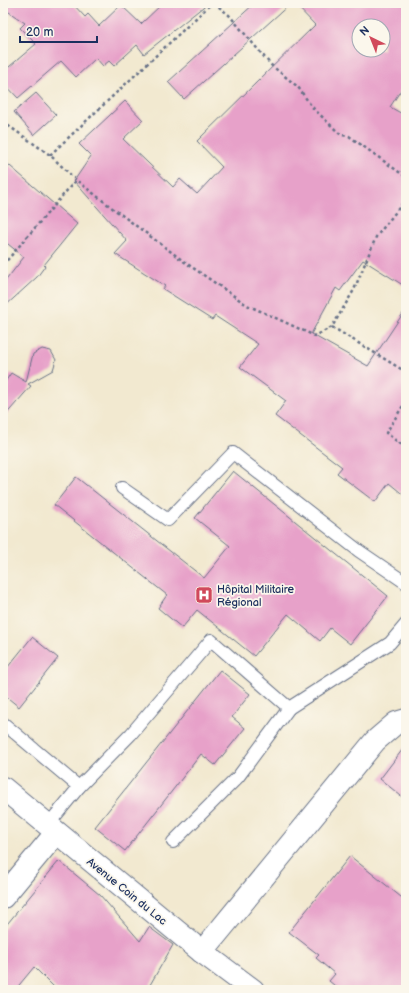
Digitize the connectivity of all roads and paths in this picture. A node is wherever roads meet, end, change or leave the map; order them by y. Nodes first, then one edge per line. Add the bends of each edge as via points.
1 (213, 3) edge
2 (3, 122) edge
3 (50, 155) junction
4 (406, 177) edge
5 (76, 180) junction
6 (406, 199) edge
7 (3, 265) edge
8 (332, 327) junction
9 (406, 372) edge
10 (406, 401) edge
11 (406, 448) edge
12 (122, 488) dead end
13 (406, 583) edge
14 (406, 624) edge
15 (289, 708) junction
16 (406, 720) edge
17 (3, 723) edge
18 (79, 787) junction
19 (3, 788) edge
20 (52, 830) junction
21 (173, 842) dead end
22 (3, 897) edge
23 (202, 952) junction
24 (252, 990) edge

1 - 3 path
1 - 4 path via 229,15 271,65 298,87 312,107 341,135 349,136
2 - 3 path
3 - 5 path
5 - 7 path
5 - 8 path via 186,263 247,305 315,336
6 - 8 path via 376,237 354,290
8 - 9 path
10 - 11 path via 386,433
12 - 13 lane via 168,520 233,453 359,551
14 - 15 lane via 390,643
15 - 18 lane via 211,640 131,734
15 - 21 lane via 238,777
16 - 23 street via 396,723 375,741
17 - 18 lane
18 - 20 lane
19 - 20 street, Avenue Coin du Lac
20 - 22 street
20 - 23 street, Avenue Coin du Lac
23 - 24 street, Avenue Coin du Lac

